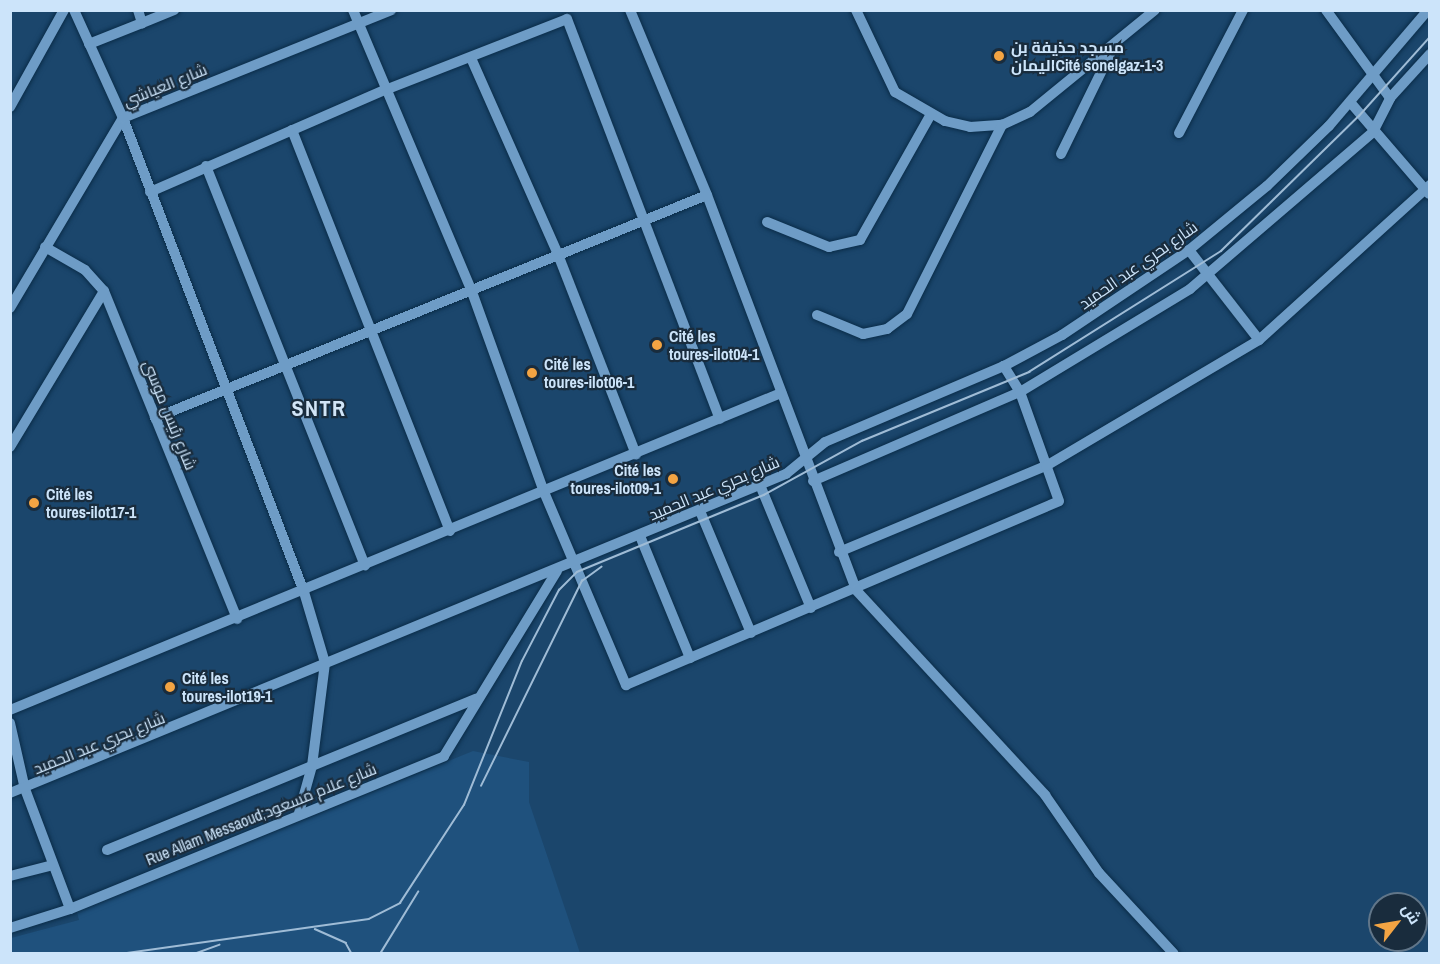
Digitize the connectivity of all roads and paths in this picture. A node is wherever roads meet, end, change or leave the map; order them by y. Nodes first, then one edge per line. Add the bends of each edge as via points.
1 (64, 10) edge
2 (74, 10) edge
3 (138, 10) edge
4 (175, 10) edge
5 (353, 10) edge
6 (391, 10) edge
7 (630, 10) edge
8 (856, 10) edge
9 (1155, 10) edge
10 (1243, 10) edge
11 (1428, 10) edge
12 (1331, 13) edge
13 (142, 23) junction
14 (358, 25) junction
15 (89, 44) junction
16 (1113, 48) junction
17 (1430, 54) edge
18 (471, 58) junction
19 (1370, 76) junction
20 (385, 90) junction
21 (1390, 98) junction
22 (1350, 102) junction
23 (10, 107) edge
24 (931, 114) junction
25 (123, 118) junction
26 (1002, 125) junction
27 (292, 130) junction
28 (1373, 132) junction
29 (1179, 133) dead end
30 (1061, 154) dead end
31 (206, 166) junction
32 (1428, 190) edge
33 (150, 192) junction
34 (707, 195) junction
35 (646, 218) junction
36 (767, 222) dead end
37 (45, 247) junction
38 (1189, 250) junction
39 (558, 257) junction
40 (1207, 275) junction
41 (104, 291) junction
42 (472, 292) junction
43 (14, 294) edge
44 (10, 308) edge
45 (817, 315) dead end
46 (369, 329) junction
47 (1259, 340) junction
48 (284, 366) junction
49 (1005, 366) junction
50 (226, 389) junction
51 (1020, 392) junction
52 (781, 393) junction
53 (155, 418) junction
54 (720, 419) junction
55 (10, 447) edge
56 (636, 454) junction
57 (805, 457) junction
58 (1046, 466) junction
59 (813, 481) junction
60 (760, 485) junction
61 (544, 492) junction
62 (700, 511) junction
63 (450, 531) junction
64 (640, 536) junction
65 (839, 552) junction
66 (575, 563) junction
67 (365, 566) junction
68 (557, 571) junction
69 (856, 590) junction
70 (304, 592) junction
71 (811, 608) junction
72 (237, 619) junction
73 (750, 633) junction
74 (690, 658) junction
75 (325, 663) junction
76 (476, 699) junction
77 (10, 710) edge
78 (10, 723) edge
79 (312, 766) junction
80 (25, 789) junction
81 (10, 793) edge
82 (299, 813) junction
83 (107, 850) dead end
84 (53, 865) junction
85 (10, 876) edge
86 (70, 909) junction
87 (10, 928) edge
88 (1174, 954) edge

1 - 23 street
2 - 15 street
3 - 13 street
4 - 13 street
5 - 14 street
6 - 14 street, شارع العياشي
7 - 34 street
8 - 24 street via 895,92
9 - 16 street
10 - 29 street
11 - 19 street, شارع بحري عبد الحميد
12 - 19 street
13 - 15 street
14 - 20 street
14 - 25 street, شارع العياشي
15 - 25 street
16 - 26 street via 1062,91
16 - 30 street
17 - 21 street
18 - 20 street
18 - 35 street via 567,19
18 - 39 street
19 - 21 street
19 - 22 street, شارع بحري عبد الحميد
20 - 27 street
20 - 42 street
21 - 28 street
22 - 28 street
22 - 38 street, شارع بحري عبد الحميد via 1290,165
24 - 26 street via 970,127
24 - 36 street via 860,240 829,248
25 - 33 street
25 - 37 street, شارع العياشي
26 - 45 street via 907,314 887,329 863,334
27 - 31 street
27 - 46 street
28 - 32 street
28 - 40 street
31 - 33 street
31 - 48 street
32 - 47 street
33 - 50 street
34 - 35 street
34 - 52 street
35 - 39 street
35 - 54 street
37 - 41 street, شارع رئيس موسى via 85,270
37 - 43 street, شارع العياشي
38 - 40 street
38 - 49 street, شارع بحري عبد الحميد via 1122,299
39 - 42 street
39 - 56 street
40 - 47 street
40 - 51 street
41 - 53 street, شارع رئيس موسى
41 - 55 street
42 - 46 street
42 - 61 street
43 - 44 street, شارع العياشي
46 - 48 street
46 - 63 street
47 - 58 street
48 - 50 street
48 - 67 street
49 - 51 street
49 - 57 street, شارع بحري عبد الحميد via 825,442
50 - 53 street
50 - 70 street
51 - 58 street
51 - 59 street
52 - 54 street
52 - 57 street
53 - 72 street, شارع رئيس موسى
54 - 56 street
56 - 61 street
57 - 59 street
57 - 60 street, شارع بحري عبد الحميد via 795,470
58 - 65 street
58 - 69 street via 1059,501
59 - 65 street
60 - 62 street, شارع بحري عبد الحميد
60 - 71 street
61 - 63 street
61 - 66 street
62 - 64 street, شارع بحري عبد الحميد
62 - 73 street
63 - 67 street
64 - 66 street, شارع بحري عبد الحميد
64 - 74 street
65 - 69 street
66 - 68 street, شارع بحري عبد الحميد
66 - 74 street via 626,685
67 - 70 street
68 - 75 street, شارع بحري عبد الحميد
68 - 76 street, Rue Allam Messaoud;شارع علام مسعود
69 - 71 street
69 - 88 street via 1045,795 1099,873
70 - 72 street
70 - 75 street
71 - 73 street
72 - 77 street
73 - 74 street
75 - 79 street
75 - 80 street, شارع بحري عبد الحميد
76 - 79 street
76 - 82 street, Rue Allam Messaoud;شارع علام مسعود via 444,756
78 - 80 street
79 - 82 street
79 - 83 street
80 - 81 street, شارع بحري عبد الحميد
80 - 84 street
82 - 86 street, Rue Allam Messaoud;شارع علام مسعود
84 - 85 street
84 - 86 street
86 - 87 street, Rue Allam Messaoud;شارع علام مسعود

